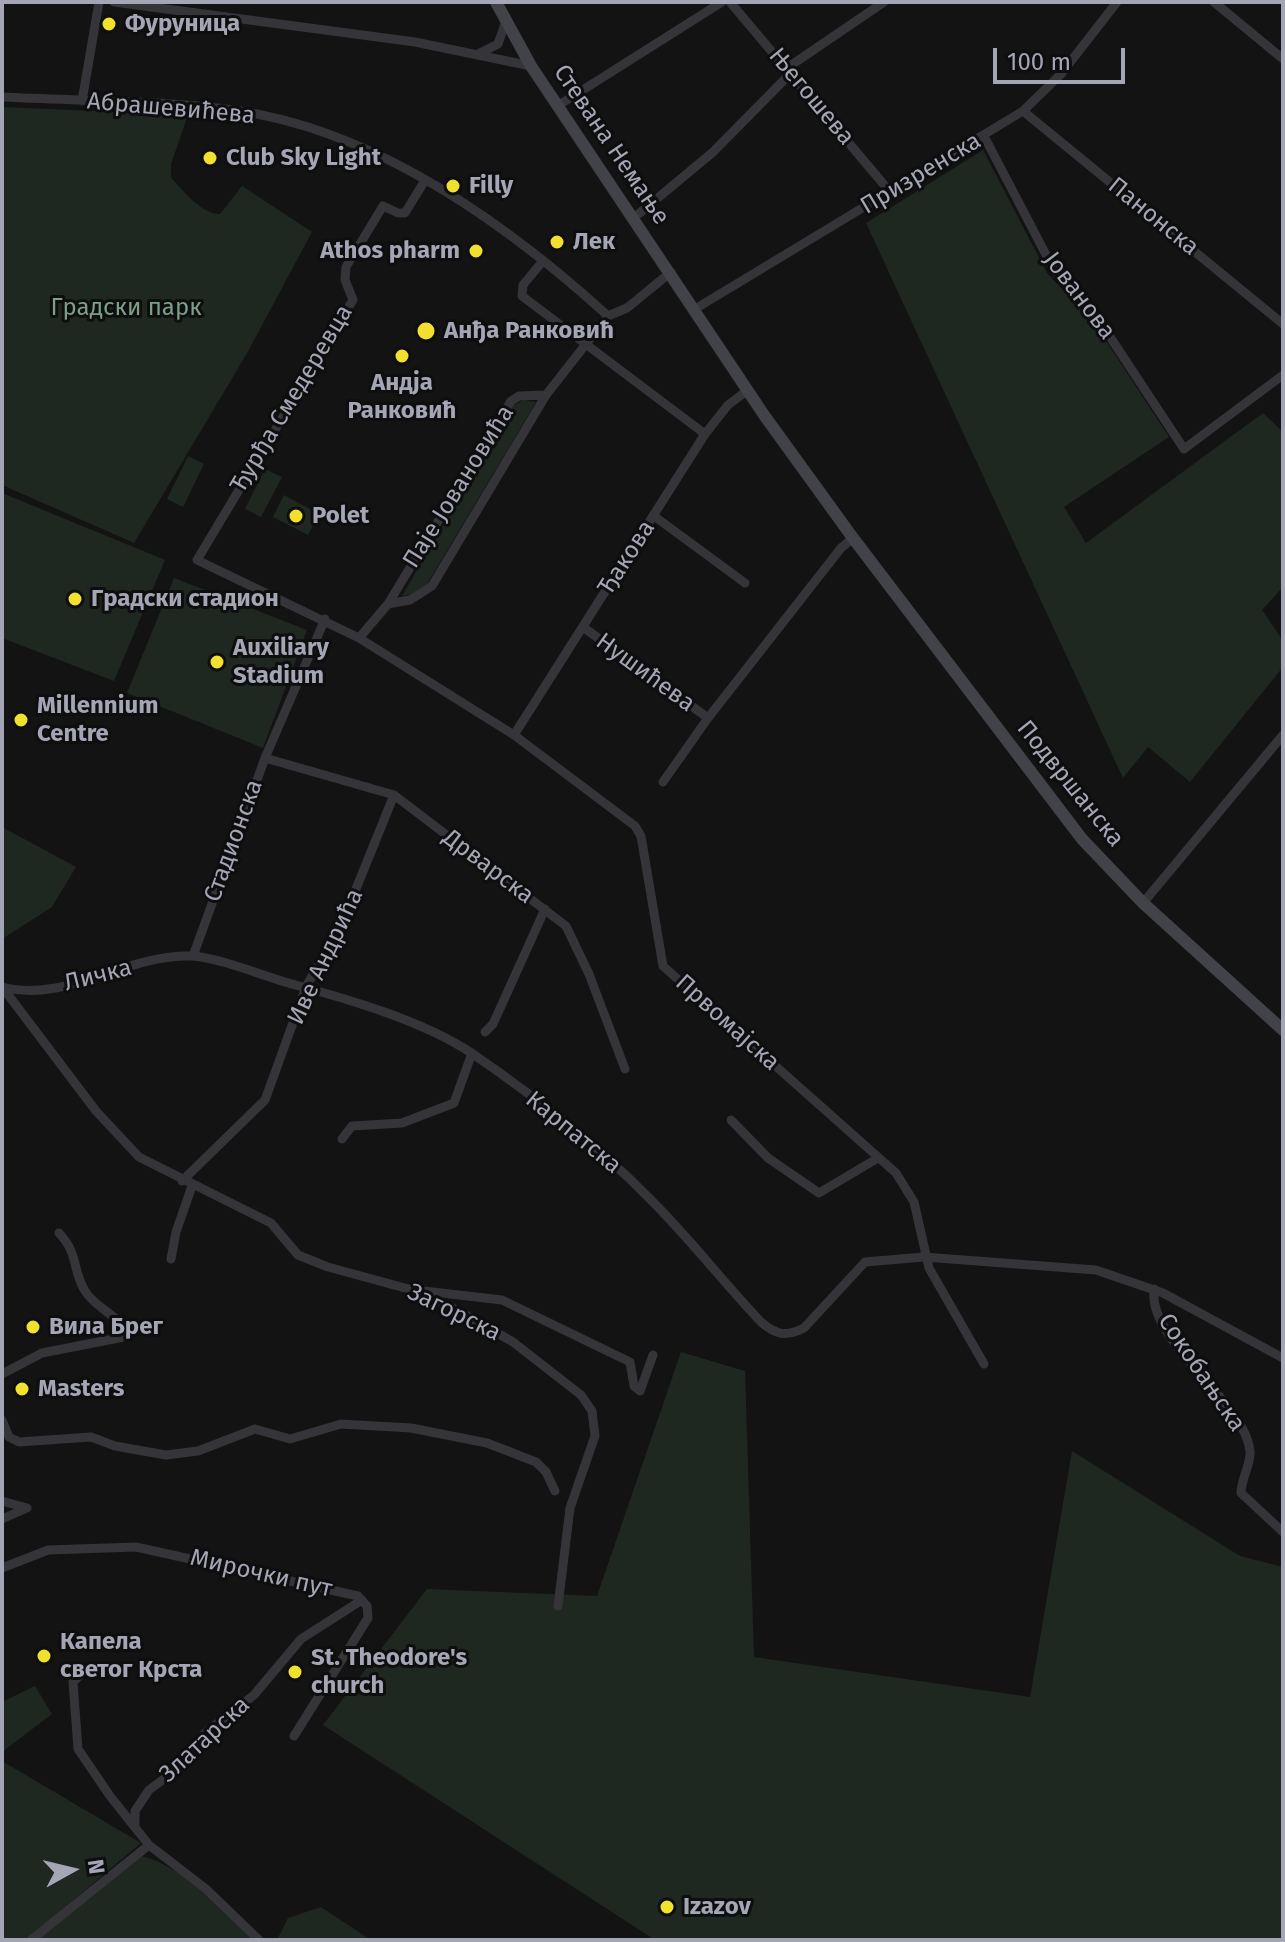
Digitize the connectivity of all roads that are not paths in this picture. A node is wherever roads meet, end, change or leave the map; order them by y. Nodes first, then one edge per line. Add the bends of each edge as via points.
1 (99, 2) edge
2 (114, 2) edge
3 (496, 2) edge
4 (722, 2) edge
5 (730, 2) edge
6 (884, 2) edge
7 (1117, 2) edge
8 (1214, 2) edge
9 (506, 21) junction
10 (480, 53) junction
11 (1283, 59) edge
12 (531, 66) junction
13 (789, 70) junction
14 (2, 97) edge
15 (82, 101) junction
16 (559, 105) junction
17 (1023, 111) junction
18 (984, 136) junction
19 (424, 182) junction
20 (891, 193) junction
21 (635, 217) junction
22 (542, 262) junction
23 (671, 272) junction
24 (695, 309) junction
25 (608, 316) junction
26 (1283, 324) edge
27 (586, 345) junction
28 (734, 368) junction
29 (1283, 375) edge
30 (748, 390) junction
31 (546, 395) junction
32 (728, 405) junction
33 (705, 434) junction
34 (654, 516) junction
35 (853, 538) junction
36 (197, 560) joint
37 (745, 583) dead end
38 (388, 604) junction
39 (325, 619) junction
40 (583, 627) junction
41 (359, 638) junction
42 (708, 718) junction
43 (514, 735) junction
44 (1283, 735) edge
45 (265, 758) junction
46 (663, 782) dead end
47 (394, 795) junction
48 (1143, 903) junction
49 (545, 909) junction
50 (193, 956) junction
51 (2, 987) edge
52 (306, 987) junction
53 (1283, 1030) edge
54 (485, 1032) dead end
55 (472, 1053) junction
56 (625, 1069) dead end
57 (731, 1120) dead end
58 (342, 1139) dead end
59 (878, 1158) junction
60 (187, 1184) junction
61 (59, 1233) dead end
62 (924, 1257) junction
63 (171, 1259) dead end
64 (1154, 1289) junction
65 (416, 1291) junction
66 (653, 1355) dead end
67 (1283, 1358) edge
68 (984, 1364) dead end
69 (3, 1373) edge
70 (2, 1420) edge
71 (555, 1491) dead end
72 (3, 1501) edge
73 (2, 1519) edge
74 (1283, 1532) edge
75 (2, 1568) edge
76 (362, 1600) junction
77 (558, 1606) dead end
78 (88, 1668) dead end
79 (294, 1736) dead end
80 (135, 1827) junction
81 (149, 1845) junction
82 (31, 1940) edge
83 (259, 1940) edge

1 - 15 street
2 - 10 street
3 - 9 street, Стевана Немање
4 - 16 street
5 - 13 street, Његошева
6 - 13 street
7 - 17 street, Призренска via 1061,74
8 - 11 street
9 - 10 street via 498,44
9 - 12 street, Стевана Немање
10 - 12 street
12 - 16 street, Стевана Немање
13 - 20 street, Његошева
13 - 21 street via 713,152
14 - 15 street, Абрашевићева
15 - 19 street, Абрашевићева via 260,115 335,138
16 - 21 street, Стевана Немање
17 - 18 street, Призренска
17 - 26 street, Панонска
18 - 20 street, Призренска
18 - 29 street, Јованова via 1054,270 1091,308 1184,449
19 - 22 street, Абрашевићева via 492,223
19 - 36 street, Ђурђа Смедеревца via 405,213 383,206 368,230 344,273 353,300
20 - 24 street, Призренска
21 - 23 street, Стевана Немање
22 - 25 street, Абрашевићева
22 - 27 street via 523,285 522,296
23 - 24 street, Стевана Немање
23 - 25 street, Паје Јовановића via 627,308
24 - 28 street, Подвршанска
25 - 27 street, Паје Јовановића
27 - 31 street, Паје Јовановића
27 - 33 street
28 - 30 street, Подвршанска
28 - 32 street via 736,384
30 - 32 street, Ђакова
30 - 35 street, Подвршанска
31 - 38 street, Паје Јовановића via 432,586 410,600
31 - 38 street, Паје Јовановића via 511,401
32 - 33 street, Ђакова
33 - 34 street, Ђакова
34 - 37 street
34 - 40 street, Ђакова
35 - 42 street
35 - 48 street, Подвршанска via 1082,839
36 - 39 street, Првомајска
38 - 41 street, Паје Јовановића
39 - 41 street, Првомајска
39 - 45 street, Стадионска
40 - 42 street, Нушићева
40 - 43 street, Ђакова
41 - 43 street, Првомајска
42 - 46 street
43 - 59 street, Првомајска via 640,833 663,966
44 - 48 street
45 - 47 street, Дрварска
45 - 50 street, Стадионска
47 - 49 street, Дрварска
47 - 52 street, Иве Андрића via 345,916
48 - 53 street, Подвршанска
49 - 54 street
49 - 56 street, Дрварска via 571,932
50 - 51 street, Личка via 64,986 17,991
50 - 52 street
51 - 60 street, Загорска via 128,1149
52 - 55 street, Карпатска via 380,1012
52 - 60 street, Иве Андрића via 265,1100
55 - 58 street via 454,1103 402,1123 352,1126
55 - 62 street, Карпатска via 545,1107 646,1194 769,1329 785,1335 797,1332 865,1262
57 - 59 street via 768,1158 819,1193
59 - 62 street, Првомајска via 910,1193
60 - 63 street, Иве Андрића
60 - 65 street, Загорска via 271,1223 298,1255
61 - 69 street via 72,1248 86,1292 129,1336 42,1353
62 - 64 street via 1096,1270
62 - 68 street, Првомајска
64 - 67 street
64 - 74 street, Сокобањска via 1155,1305 1184,1355 1245,1436 1251,1454 1241,1493
65 - 66 street via 502,1300 542,1317 630,1362 634,1386 640,1391
65 - 77 street, Загорска via 513,1342 581,1395 592,1411 595,1436 570,1508
70 - 71 street via 9,1437 19,1442 91,1437 166,1455 198,1451 255,1429 290,1439 341,1424 411,1428 487,1443 536,1462
72 - 73 street via 26,1510
75 - 76 street, Мирочки пут via 48,1550 136,1547
76 - 79 street, Мирочки пут via 368,1618
76 - 80 street, Златарска via 301,1639 254,1695 205,1733 176,1770 149,1790 135,1811
78 - 80 street via 73,1682 78,1749
80 - 81 street
81 - 82 street
81 - 83 street

